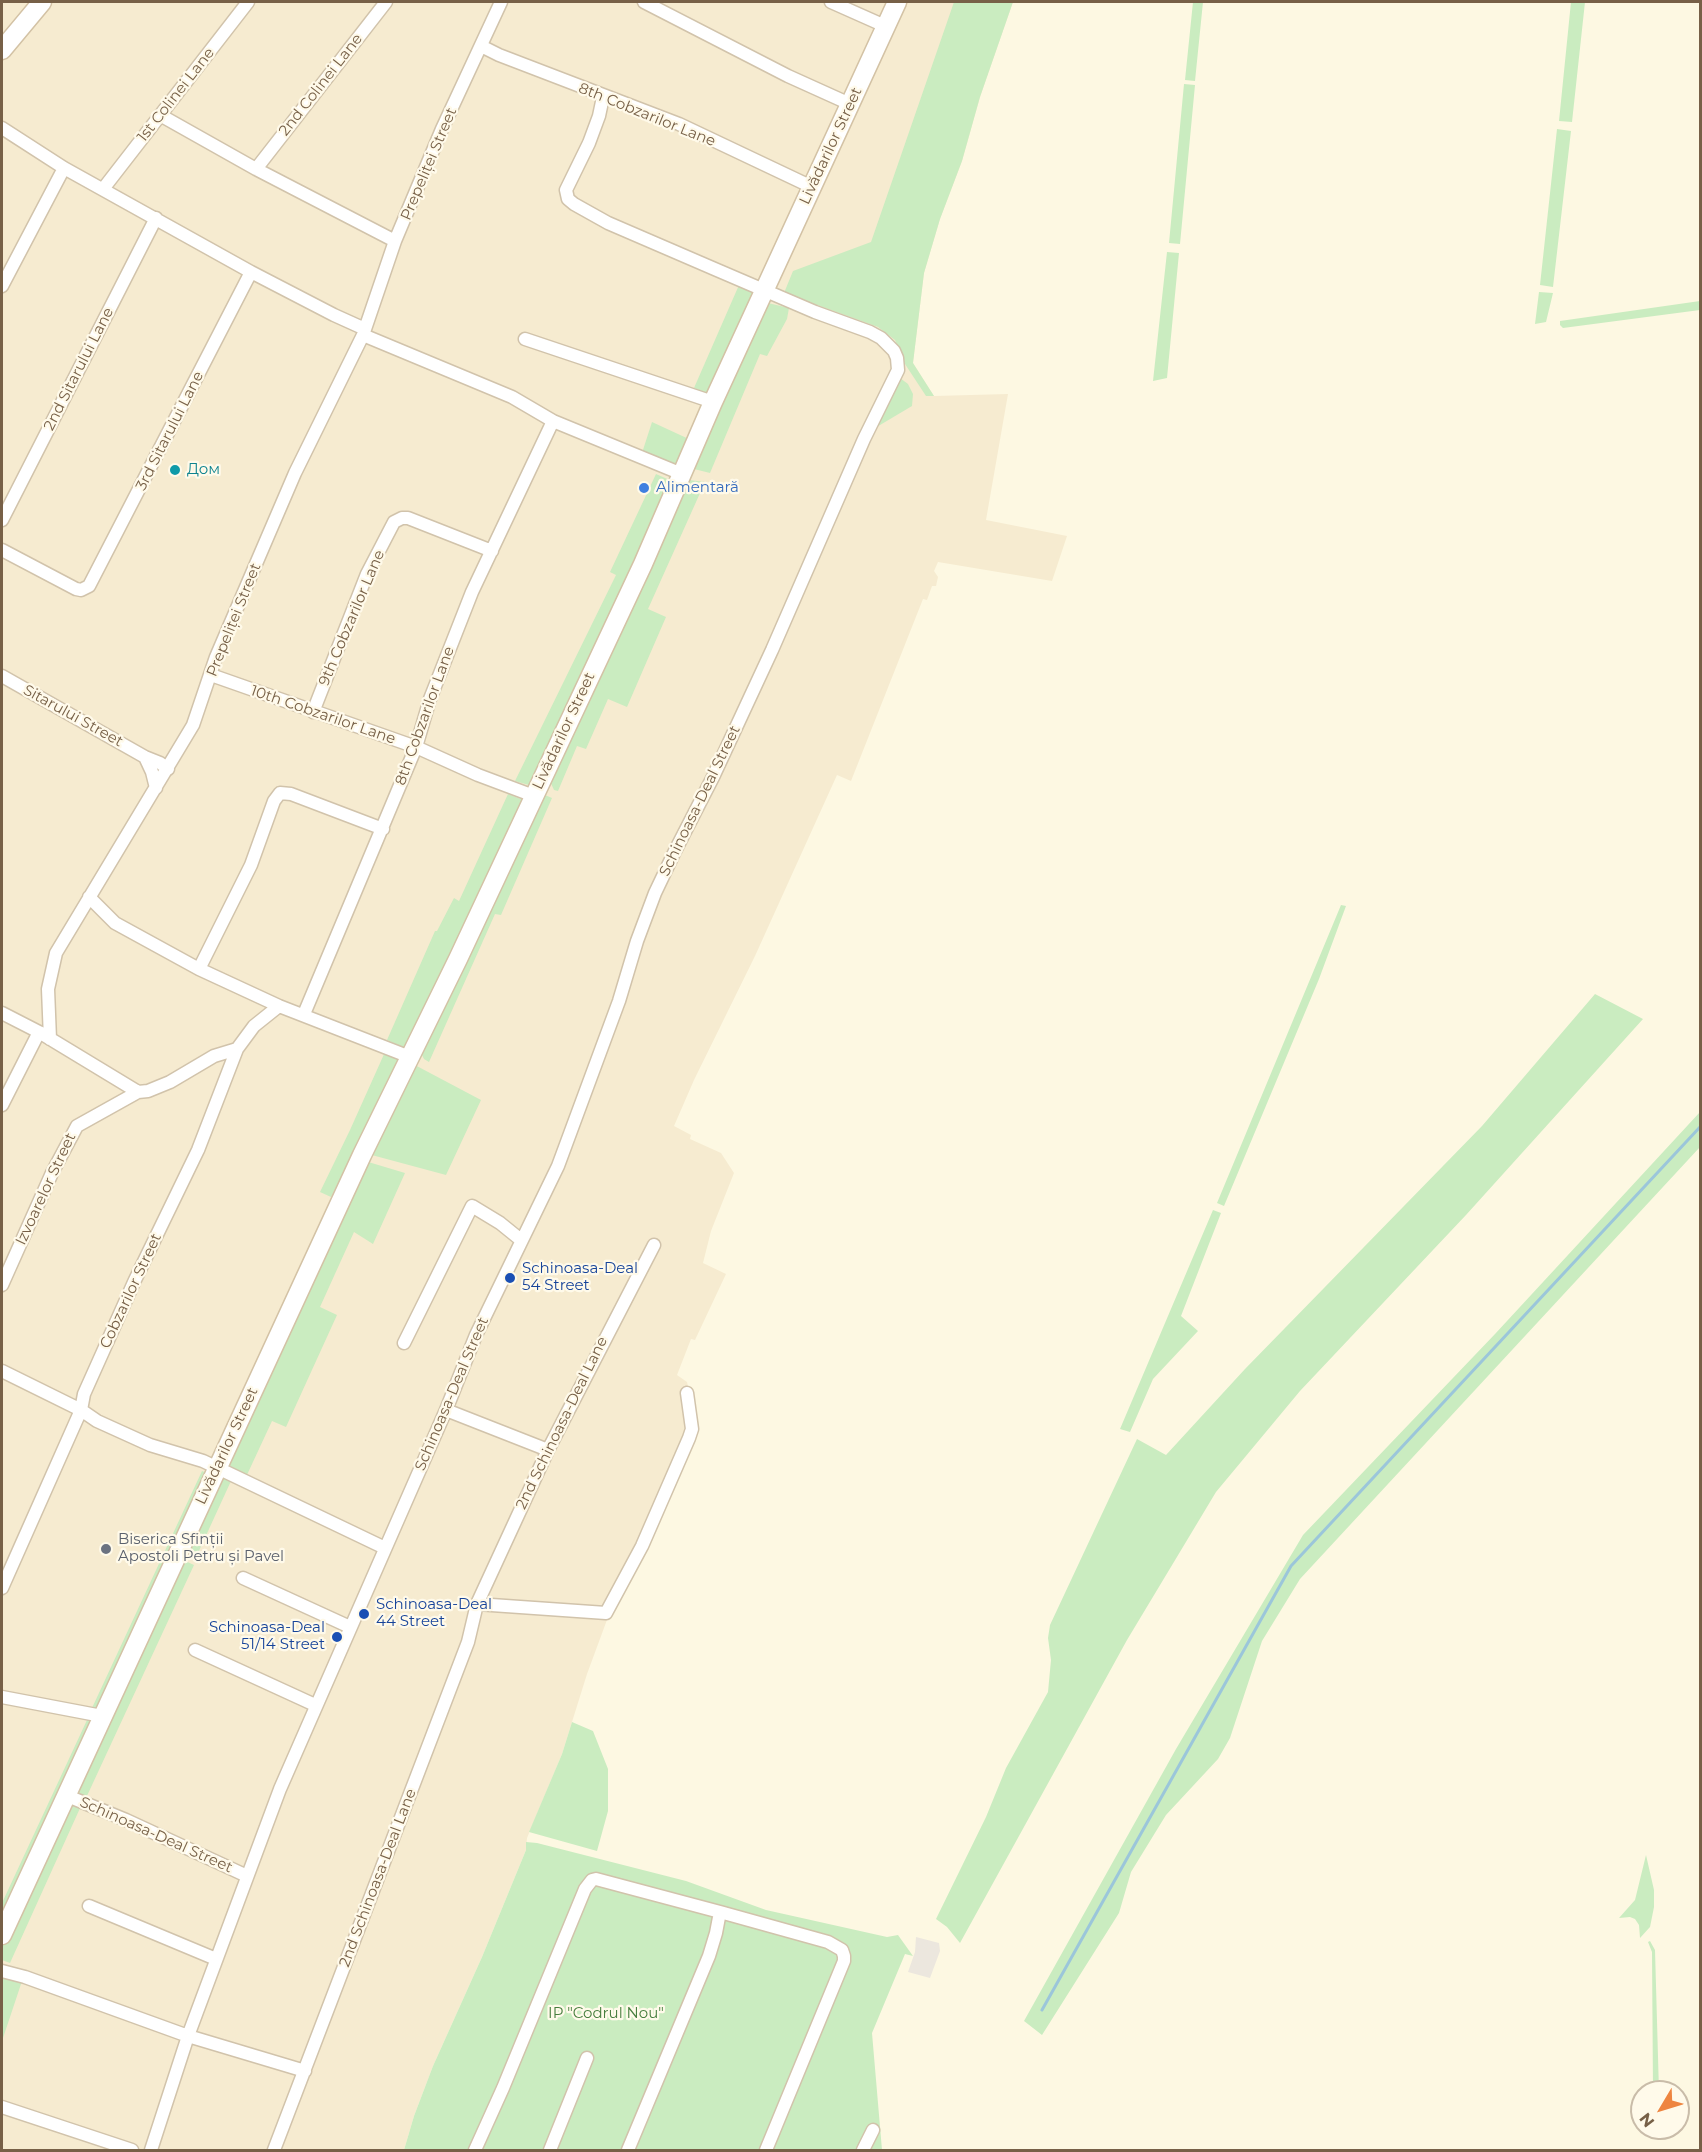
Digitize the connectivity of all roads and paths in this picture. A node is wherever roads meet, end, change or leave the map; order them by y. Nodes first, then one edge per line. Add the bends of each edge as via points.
1 (42, 2) edge
2 (248, 2) edge
3 (386, 2) edge
4 (501, 2) edge
5 (644, 2) edge
6 (831, 2) edge
7 (897, 2) edge
8 (885, 26) junction
9 (482, 46) junction
10 (2, 50) edge
11 (603, 97) junction
12 (850, 104) junction
13 (160, 116) junction
14 (2, 128) edge
15 (64, 168) junction
16 (256, 169) junction
17 (812, 187) junction
18 (103, 189) junction
19 (156, 218) junction
20 (395, 241) junction
21 (251, 272) junction
22 (2, 286) edge
23 (766, 290) junction
24 (364, 332) junction
25 (525, 339) dead end
26 (713, 402) junction
27 (553, 421) junction
28 (682, 474) junction
29 (2, 520) edge
30 (2, 550) edge
31 (492, 551) junction
32 (211, 675) junction
33 (2, 676) edge
34 (313, 712) junction
35 (416, 747) junction
36 (145, 758) junction
37 (168, 769) junction
38 (156, 788) junction
39 (534, 796) junction
40 (383, 829) junction
41 (89, 897) junction
42 (199, 969) junction
43 (279, 1006) junction
44 (2, 1013) edge
45 (304, 1014) junction
46 (44, 1035) junction
47 (237, 1049) junction
48 (410, 1057) junction
49 (138, 1092) junction
50 (2, 1105) edge
51 (521, 1240) junction
52 (654, 1245) dead end
53 (2, 1285) edge
54 (404, 1343) dead end
55 (2, 1371) edge
56 (687, 1393) dead end
57 (81, 1410) junction
58 (446, 1410) junction
59 (548, 1450) junction
60 (216, 1468) junction
61 (385, 1548) junction
62 (243, 1578) dead end
63 (2, 1588) edge
64 (477, 1604) junction
65 (350, 1627) junction
66 (195, 1650) dead end
67 (2, 1696) edge
68 (315, 1705) junction
69 (102, 1716) junction
70 (65, 1795) junction
71 (247, 1876) junction
72 (89, 1906) dead end
73 (720, 1912) junction
74 (2, 1935) edge
75 (216, 1959) junction
76 (2, 1971) edge
77 (188, 2036) junction
78 (586, 2058) dead end
79 (305, 2071) junction
80 (2, 2107) edge
81 (873, 2130) dead end
82 (132, 2151) edge
83 (152, 2151) edge
84 (274, 2151) edge
85 (475, 2151) edge
86 (550, 2151) edge
87 (628, 2151) edge
88 (766, 2151) edge
89 (863, 2151) edge

1 - 10 street
2 - 13 street, 1st Colinei Lane
3 - 16 street, 2nd Colinei Lane
4 - 9 street, Prepeliței Street
5 - 12 street
6 - 8 street
7 - 8 street, Livădarilor Street
8 - 12 street, Livădarilor Street
9 - 11 street, 8th Cobzarilor Lane
9 - 20 street, Prepeliței Street
11 - 17 street, 8th Cobzarilor Lane via 679,124
11 - 23 street via 589,143 566,190 568,199 608,223
12 - 17 street, Livădarilor Street
13 - 16 street
13 - 18 street, 1st Colinei Lane
14 - 15 street
15 - 18 street
15 - 22 street
16 - 20 street
17 - 23 street, Livădarilor Street
18 - 19 street
19 - 21 street
19 - 29 street, 2nd Sitarului Lane
20 - 24 street, Prepeliței Street
21 - 24 street
21 - 30 street, 3rd Sitarului Lane via 92,582 86,588 76,589
23 - 26 street, Livădarilor Street
23 - 51 street, Schinoasa-Deal Street via 881,338 894,351 898,370 772,651 655,893 558,1166
24 - 27 street via 512,397
24 - 32 street, Prepeliței Street via 295,473
25 - 26 street
26 - 28 street, Livădarilor Street
27 - 28 street
27 - 31 street, 8th Cobzarilor Lane
28 - 39 street, Livădarilor Street
31 - 34 street, 9th Cobzarilor Lane via 408,518 394,522 367,574
31 - 35 street, 8th Cobzarilor Lane via 430,699
32 - 34 street, 10th Cobzarilor Lane
32 - 37 street, Prepeliței Street via 193,725
33 - 36 street, Sitarului Street
34 - 35 street, 10th Cobzarilor Lane
35 - 39 street, 10th Cobzarilor Lane
35 - 40 street, 8th Cobzarilor Lane
36 - 37 street, Sitarului Street
36 - 38 street
37 - 38 street, Prepeliței Street
38 - 41 street, Prepeliței Street
39 - 48 street, Livădarilor Street
40 - 42 street via 280,793 251,865
40 - 45 street, 8th Cobzarilor Lane
41 - 42 street via 115,923
41 - 46 street, Prepeliței Street via 56,953
42 - 43 street
43 - 45 street
43 - 47 street, Cobzarilor Street via 254,1026
44 - 46 street
45 - 48 street
46 - 49 street
46 - 50 street, Prepeliței Street
47 - 49 street, Izvoarelor Street via 214,1056 170,1082
47 - 57 street, Cobzarilor Street via 198,1150 89,1383
48 - 60 street, Livădarilor Street
49 - 53 street, Izvoarelor Street via 85,1120 71,1133
51 - 54 street via 472,1206
51 - 58 street, Schinoasa-Deal Street
52 - 59 street, 2nd Schinoasa-Deal Lane
55 - 57 street
56 - 64 street via 692,1429 689,1438 642,1546 606,1612
57 - 60 street via 150,1445
57 - 63 street, Cobzarilor Street
58 - 59 street
58 - 61 street, Schinoasa-Deal Street
59 - 64 street, 2nd Schinoasa-Deal Lane
60 - 61 street
60 - 69 street, Livădarilor Street
61 - 65 street, Schinoasa-Deal Street
62 - 65 street
64 - 79 street, 2nd Schinoasa-Deal Lane via 468,1642
65 - 68 street, Schinoasa-Deal Street
66 - 68 street
67 - 69 street
68 - 71 street, Schinoasa-Deal Street
69 - 70 street, Livădarilor Street
70 - 71 street, Schinoasa-Deal Street
70 - 74 street, Livădarilor Street
71 - 75 street, Schinoasa-Deal Street
72 - 75 street
73 - 85 street via 596,1879 588,1884
73 - 87 street via 709,1956
73 - 88 street via 828,1942 842,1950 844,1961
75 - 77 street, Schinoasa-Deal Street
76 - 77 street
77 - 79 street
77 - 83 street, Schinoasa-Deal Street
78 - 86 street
79 - 84 street, 2nd Schinoasa-Deal Lane
80 - 82 street
81 - 89 street

